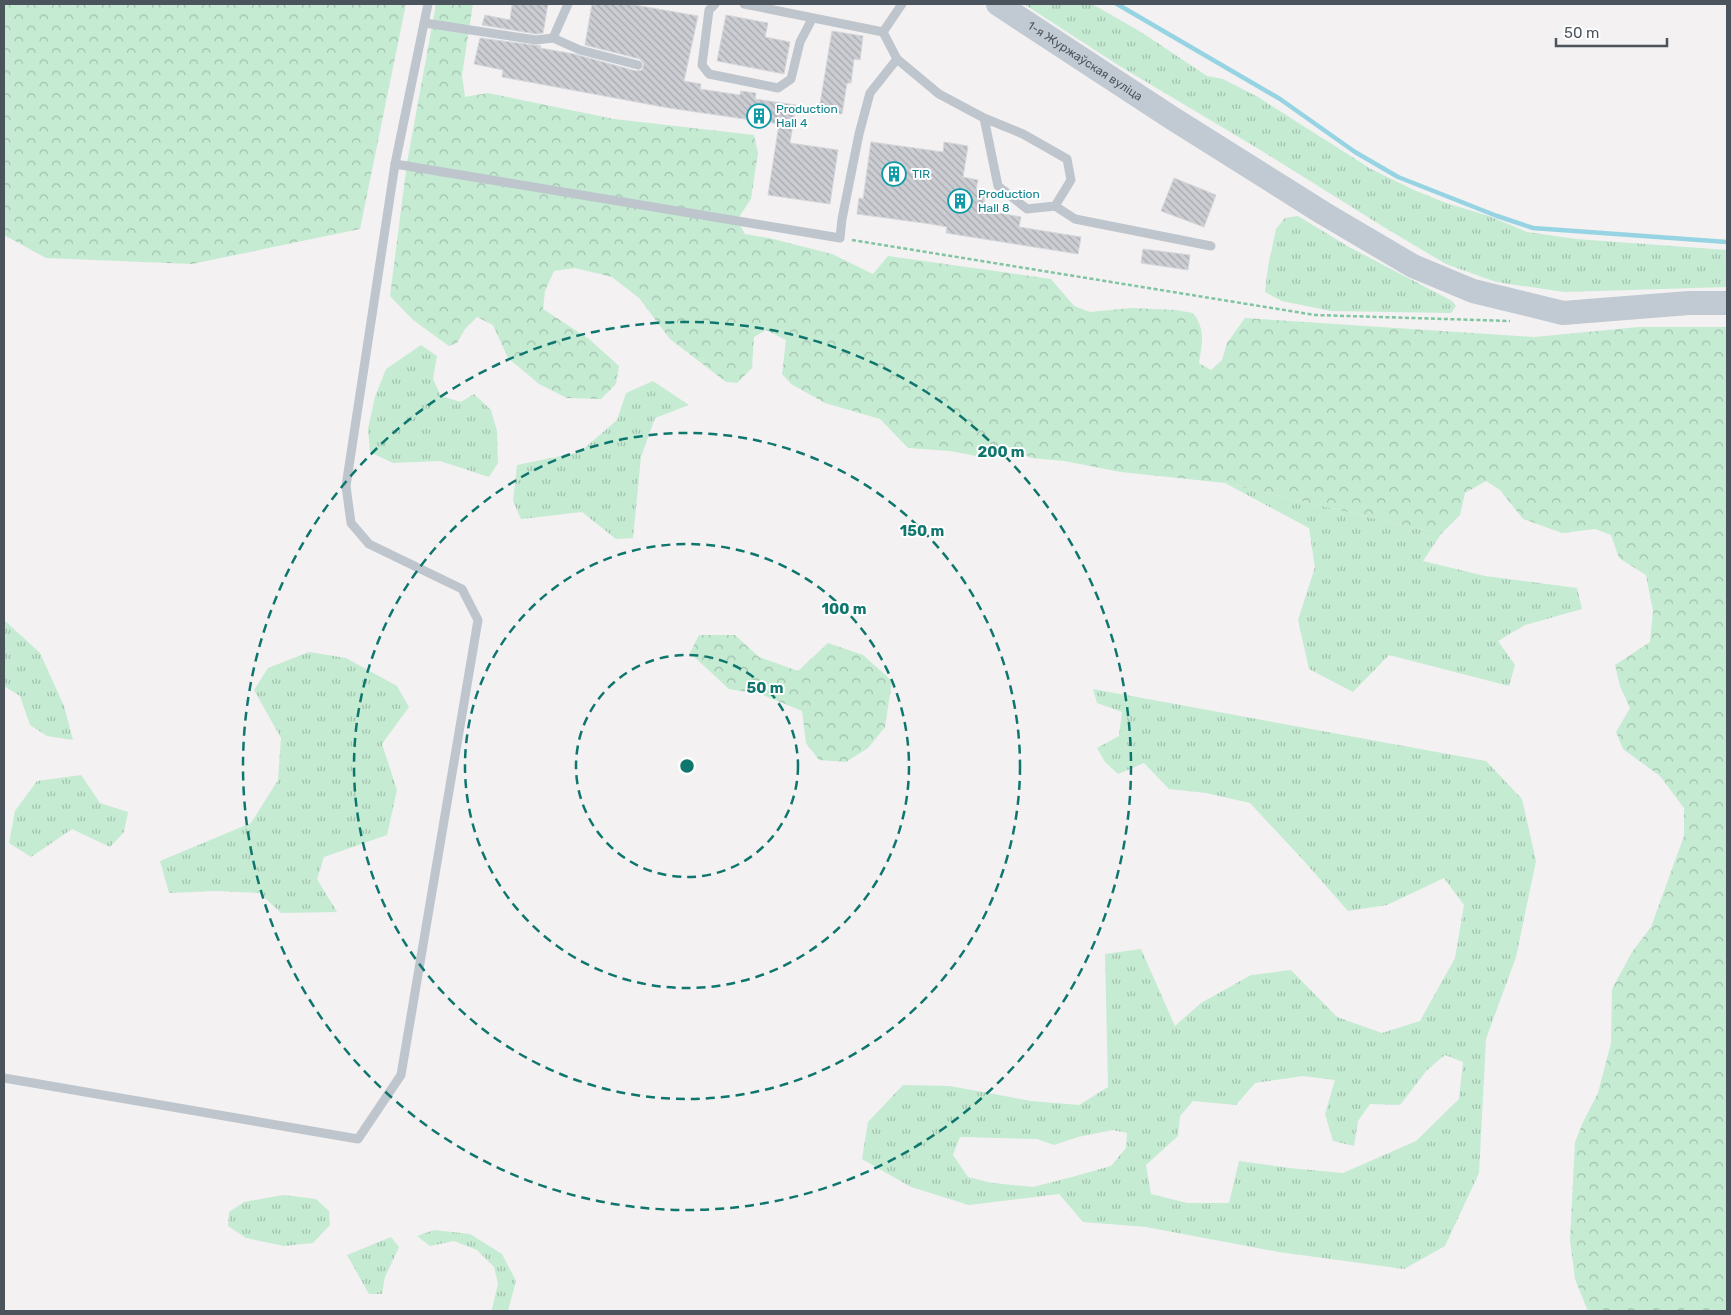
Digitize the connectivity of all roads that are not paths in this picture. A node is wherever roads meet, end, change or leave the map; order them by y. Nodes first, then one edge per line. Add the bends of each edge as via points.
1 (428, 4) edge
2 (568, 4) edge
3 (714, 4) edge
4 (744, 4) edge
5 (902, 4) edge
6 (998, 4) edge
7 (812, 19) junction
8 (425, 23) junction
9 (883, 32) junction
10 (553, 38) junction
11 (897, 59) junction
12 (638, 65) dead end
13 (984, 118) junction
14 (395, 164) junction
15 (1055, 206) junction
16 (1211, 246) dead end
17 (1727, 303) edge
18 (4, 1078) edge

1 - 8 lane
2 - 10 lane
3 - 7 lane via 709,10 702,65 709,74 778,88 791,79 800,42
4 - 7 lane
5 - 9 lane
6 - 17 street, 1-я Журжаўская вуліца via 1323,213 1413,266 1473,291 1563,313
7 - 9 lane
8 - 10 lane via 536,40
8 - 14 lane
9 - 11 lane
10 - 12 lane via 580,50
11 - 13 lane via 939,94
11 - 14 lane via 870,93 840,238
13 - 15 lane via 998,186 1027,209
13 - 15 lane via 1023,134 1067,159 1071,180
14 - 18 lane via 346,486 351,523 369,544 462,590 478,620 401,1075 358,1138
15 - 16 lane via 1076,219

